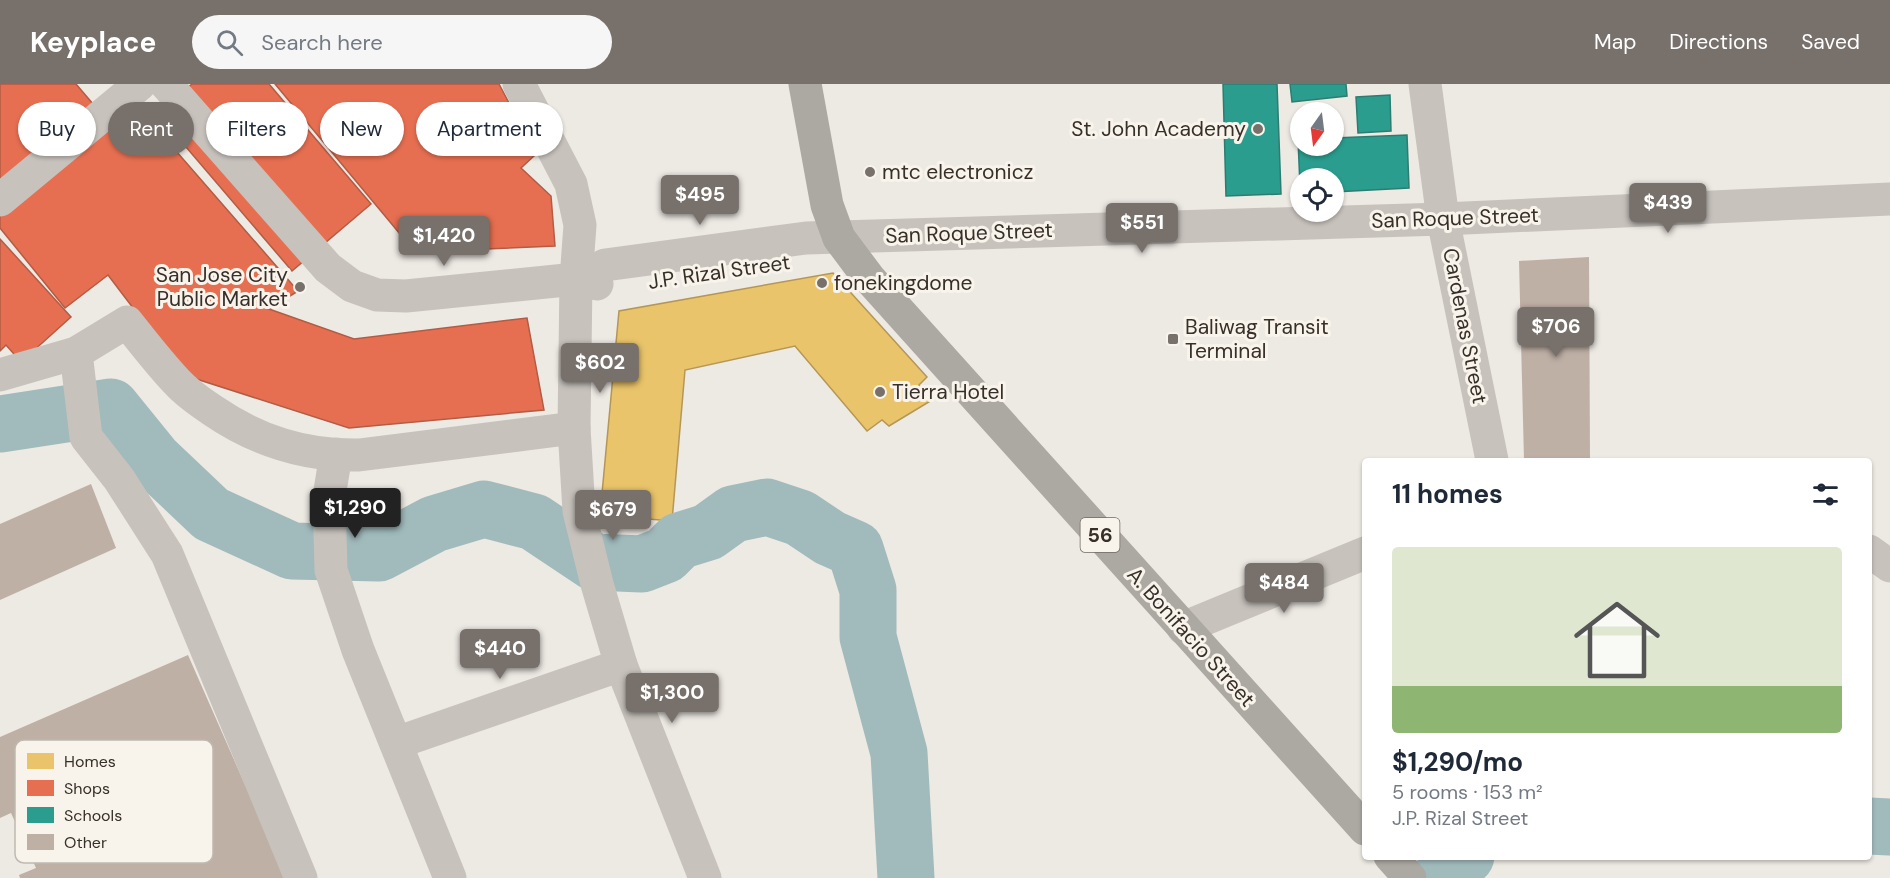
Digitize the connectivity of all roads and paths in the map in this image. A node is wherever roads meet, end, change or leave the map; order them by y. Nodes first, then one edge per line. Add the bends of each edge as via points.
1 (140, 84) edge
2 (166, 84) edge
3 (519, 84) edge
4 (805, 84) edge
5 (1425, 84) edge
6 (1890, 199) edge
7 (0, 200) edge
8 (1443, 219) junction
9 (839, 238) junction
10 (576, 279) junction
11 (78, 368) junction
12 (0, 375) edge
13 (574, 428) junction
14 (336, 454) junction
15 (1492, 458) edge
16 (1872, 553) edge
17 (1362, 554) edge
18 (1890, 566) edge
19 (1183, 628) junction
20 (621, 665) junction
21 (396, 743) junction
22 (1362, 826) edge
23 (302, 878) edge
24 (450, 878) edge
25 (705, 878) edge

1 - 7 street
2 - 10 street, J.P. Rizal Street via 328,268 352,286 377,295 406,297
3 - 10 street via 571,184 580,225
4 - 9 highway, A. Bonifacio Street / 56 via 827,205
5 - 8 street, Cardenas Street
6 - 8 street, San Roque Street
8 - 9 street, San Roque Street
8 - 15 street, Cardenas Street
9 - 10 street, J.P. Rizal Street via 805,260 610,287
9 - 19 highway, A. Bonifacio Street / 56 via 869,278
10 - 13 street
11 - 12 street
11 - 14 street via 127,322 178,383 230,422 257,437 290,448
11 - 23 street via 86,437 119,479 167,554
13 - 14 street via 359,455
13 - 20 street via 579,511
14 - 21 street via 329,509 331,570
16 - 18 street
17 - 19 street
19 - 22 highway, A. Bonifacio Street / 56
20 - 21 street
20 - 25 street
21 - 24 street

